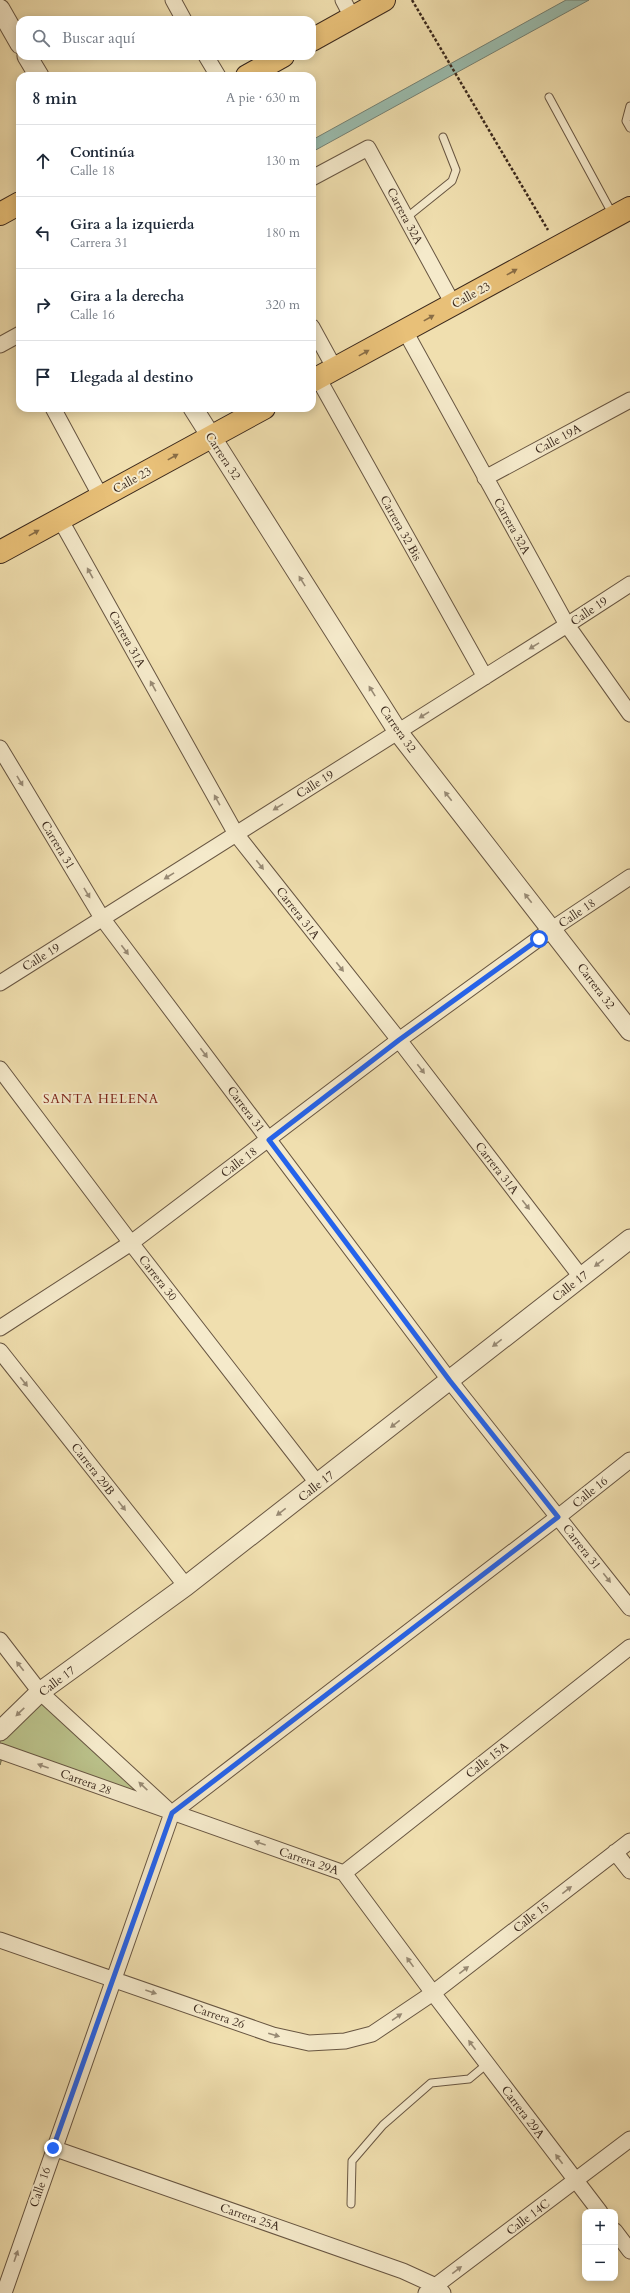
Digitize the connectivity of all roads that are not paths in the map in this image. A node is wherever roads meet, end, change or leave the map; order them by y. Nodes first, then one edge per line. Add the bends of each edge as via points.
1 (173, 0) edge
2 (384, 0) edge
3 (348, 8) edge
4 (0, 9) edge
5 (182, 16) edge
6 (316, 36) edge
7 (16, 37) edge
8 (29, 60) edge
9 (208, 60) edge
10 (276, 60) edge
11 (37, 72) edge
12 (216, 72) edge
13 (254, 72) edge
14 (549, 98) dead end
15 (630, 106) edge
16 (630, 128) edge
17 (443, 137) dead end
18 (316, 176) edge
19 (16, 205) edge
20 (622, 212) edge
21 (0, 214) edge
22 (406, 218) junction
23 (453, 304) junction
24 (405, 331) junction
25 (16, 339) edge
26 (0, 345) edge
27 (316, 347) edge
28 (322, 376) edge
29 (630, 400) edge
30 (55, 412) edge
31 (195, 412) edge
32 (257, 412) edge
33 (211, 437) junction
34 (485, 478) junction
35 (101, 497) junction
36 (60, 519) junction
37 (0, 552) edge
38 (630, 584) edge
39 (567, 625) junction
40 (485, 677) junction
41 (630, 714) edge
42 (398, 732) junction
43 (0, 748) edge
44 (236, 834) junction
45 (630, 877) edge
46 (102, 918) junction
47 (552, 929) junction
48 (0, 983) edge
49 (630, 1031) edge
50 (399, 1040) junction
51 (0, 1069) edge
52 (269, 1140) junction
53 (630, 1239) edge
54 (130, 1243) junction
55 (581, 1277) junction
56 (0, 1328) edge
57 (0, 1351) edge
58 (450, 1381) junction
59 (630, 1460) edge
60 (318, 1484) junction
61 (558, 1517) junction
62 (186, 1586) junction
63 (630, 1608) edge
64 (0, 1640) edge
65 (630, 1647) edge
66 (40, 1692) junction
67 (0, 1731) edge
68 (0, 1751) edge
69 (172, 1813) junction
70 (630, 1841) edge
71 (615, 1852) junction
72 (630, 1871) edge
73 (344, 1873) junction
74 (0, 1940) edge
75 (114, 1979) junction
76 (433, 1993) junction
77 (487, 2064) junction
78 (630, 2139) edge
79 (53, 2148) junction
80 (576, 2181) junction
81 (351, 2204) dead end
82 (598, 2209) edge
83 (618, 2235) edge
84 (630, 2251) edge
85 (435, 2291) edge
86 (4, 2293) edge

1 - 5 street
2 - 3 main road
3 - 6 main road
4 - 7 street
8 - 11 street
9 - 12 street
10 - 13 main road
14 - 20 lane
15 - 16 lane via 626,121
17 - 22 lane via 456,170 452,181
18 - 22 street, Carrera 32A via 368,148
19 - 21 main road
23 -> 20 main road, Calle 23
22 - 23 street, Carrera 32A
24 -> 23 main road, Calle 23
28 -> 24 main road, Calle 23
24 - 34 street, Carrera 32A
25 - 26 street
27 - 28 street, Carrera 32 Bis
28 - 40 street, Carrera 32 Bis
29 - 34 street, Calle 19A
30 - 35 street
31 - 33 street, Carrera 32
32 - 33 main road, Calle 23
35 -> 33 main road, Calle 23
42 -> 33 street, Carrera 32
34 - 39 street, Carrera 32A
35 - 36 main road, Calle 23
37 -> 36 main road, Calle 23
44 -> 36 street, Carrera 31A
38 - 39 street, Calle 19
39 -> 40 street, Calle 19
39 - 41 street, Carrera 32A
40 -> 42 street, Calle 19
42 -> 44 street, Calle 19
47 -> 42 street, Carrera 32
43 -> 46 street, Carrera 31
44 -> 46 street, Calle 19
44 -> 50 street, Carrera 31A
45 - 47 street, Calle 18
46 - 48 street, Calle 19
46 -> 52 street, Carrera 31
47 - 49 street, Carrera 32
47 - 50 street, Calle 18
50 - 52 street, Calle 18
50 -> 55 street, Carrera 31A
51 - 54 street, Carrera 30
52 - 54 street, Calle 18
52 - 58 street, Carrera 31
53 -> 55 street, Calle 17
54 - 56 street, Calle 18
54 - 60 street, Carrera 30
55 -> 58 street, Calle 17
57 -> 62 street, Carrera 29B
58 -> 60 street, Calle 17
58 - 61 street, Carrera 31
59 - 61 street, Calle 16
60 -> 62 street, Calle 17
61 -> 63 street, Carrera 31
61 - 69 street, Calle 16
62 - 66 street, Calle 17
66 -> 64 street, Carrera 29A
65 - 73 street, Calle 15A
66 -> 67 street, Calle 17
69 -> 66 street, Carrera 29A
69 -> 68 street, Carrera 28
73 -> 69 street, Carrera 29A
69 - 75 street, Calle 16
70 - 71 street, Calle 15
71 - 72 street
76 -> 71 street, Calle 15
76 -> 73 street, Carrera 29A
74 - 75 street, Carrera 26
75 -> 76 street, Carrera 26 via 273,2035 309,2043 345,2041 372,2034
75 - 79 street, Calle 16
77 -> 76 street, Carrera 29A
80 -> 77 street, Carrera 29A
77 - 81 lane via 469,2080 431,2083 383,2125 352,2161
78 - 80 street, Calle 14C
79 - 85 street, Carrera 25A via 404,2271
86 -> 79 street, Calle 16
80 - 82 street, Carrera 29A
85 -> 80 street, Calle 14C
83 - 84 street

